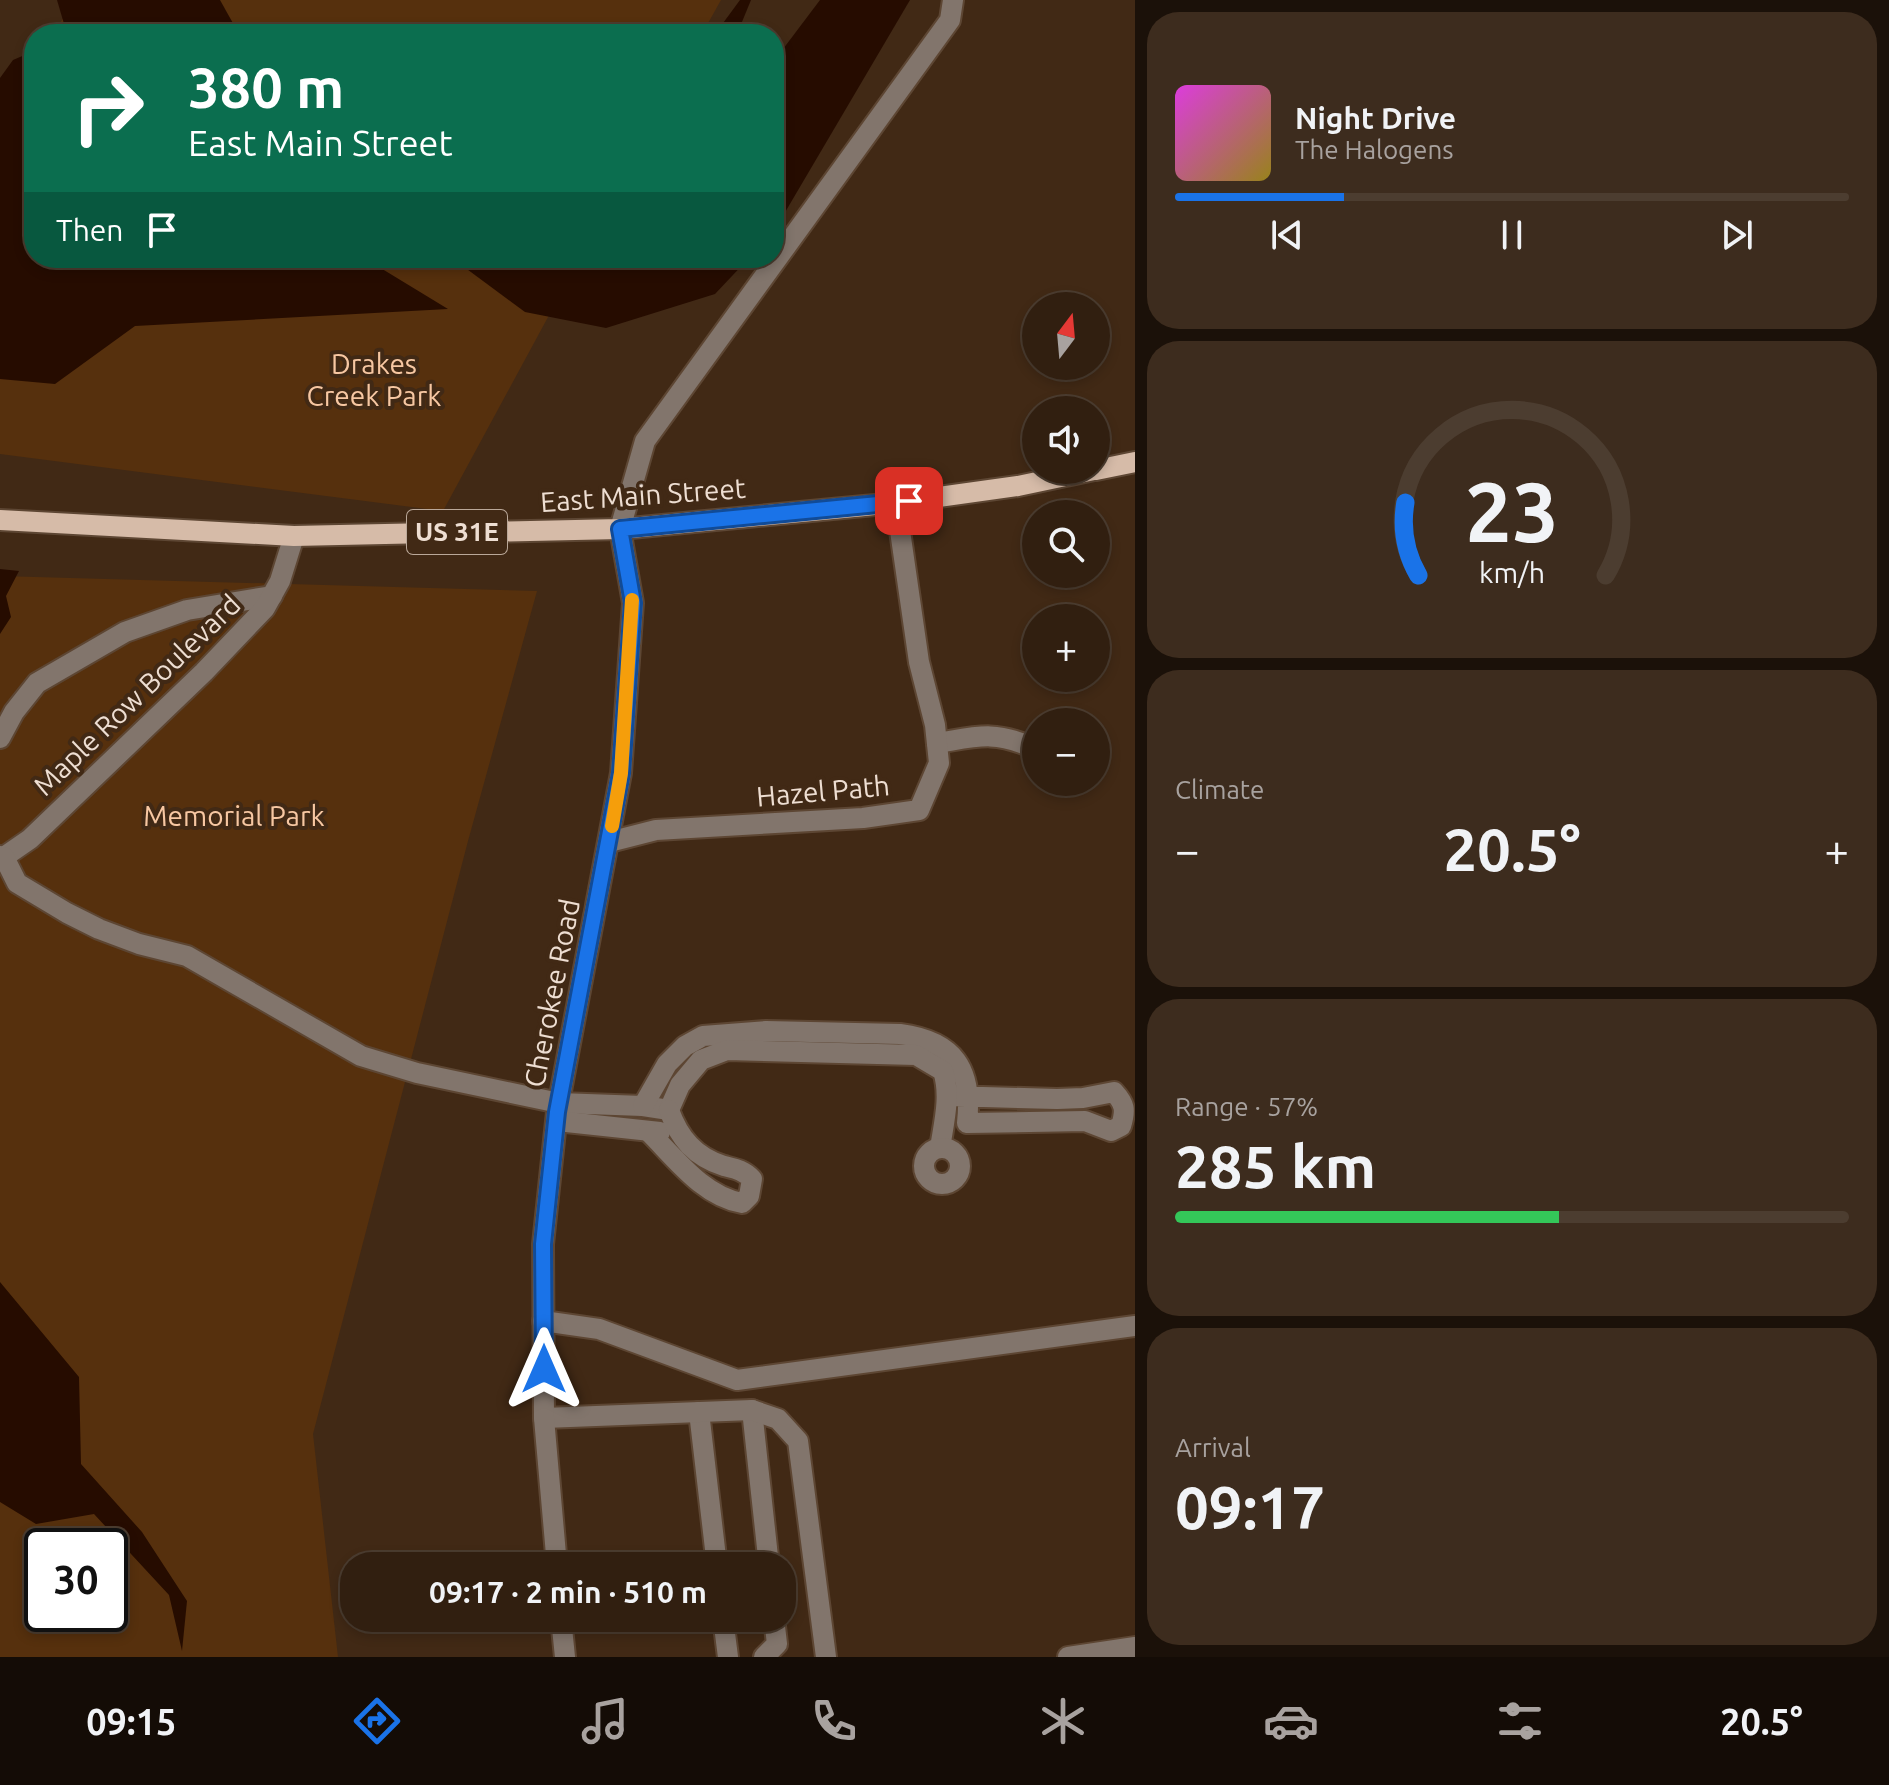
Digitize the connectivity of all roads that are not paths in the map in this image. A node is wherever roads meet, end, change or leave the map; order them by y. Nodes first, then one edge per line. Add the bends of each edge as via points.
1 (953, 0) edge
2 (784, 249) edge
3 (770, 268) edge
4 (1135, 462) edge
5 (1110, 467) edge
6 (1028, 484) edge
7 (896, 503) junction
8 (0, 520) edge
9 (620, 529) junction
10 (294, 536) junction
11 (272, 596) junction
12 (0, 738) edge
13 (937, 743) junction
14 (1022, 743) edge
15 (609, 842) junction
16 (2, 857) edge
17 (866, 1042) junction
18 (714, 1044) junction
19 (948, 1096) junction
20 (970, 1098) junction
21 (643, 1106) junction
22 (669, 1110) junction
23 (558, 1112) junction
24 (944, 1120) junction
25 (967, 1123) junction
26 (676, 1131) junction
27 (649, 1132) junction
28 (543, 1321) junction
29 (1135, 1326) edge
30 (752, 1410) junction
31 (699, 1412) junction
32 (544, 1418) junction
33 (556, 1552) edge
34 (715, 1552) edge
35 (767, 1552) edge
36 (562, 1632) edge
37 (725, 1632) edge
38 (776, 1632) edge
39 (1135, 1647) edge
40 (565, 1657) edge
41 (728, 1657) edge
42 (764, 1657) edge
43 (826, 1657) edge
44 (1068, 1657) edge

1 - 2 street via 950,20
3 - 9 street via 645,441
4 - 5 main road, East Main Street / US 31E
6 - 7 main road, East Main Street / US 31E
7 - 9 main road, East Main Street / US 31E
7 - 13 street, Hazel Path via 919,662
8 - 10 main road, East Main Street / US 31E
9 - 10 main road, East Main Street / US 31E
9 - 15 street, Cherokee Road via 633,603 621,773
10 - 11 street, Maple Row Boulevard
11 - 12 street, Maple Row Boulevard via 187,610 125,632 37,683
11 - 16 street, Maple Row Boulevard via 204,672 30,839
13 - 14 street via 993,735
13 - 15 street, Hazel Path via 939,763 919,810 656,830
15 - 23 street, Cherokee Road
16 - 23 street via 17,883 67,913 139,944 187,956 361,1056
17 - 18 street
17 - 19 street via 916,1055 943,1071
17 - 20 street via 917,1036 948,1050 964,1074
18 - 21 street via 703,1036 685,1046 667,1064
18 - 22 street via 680,1085
19 - 20 street
19 - 24 street
20 - 25 street
20 - 25 street via 1083,1098 1114,1092 1126,1112 1121,1126 1111,1131 1085,1121
21 - 22 street
21 - 23 street
22 - 26 street
23 - 27 street
23 - 28 street, Cherokee Road via 543,1244
24 - 25 street
24 - 25 street via 948,1152
26 - 27 street
26 - 27 street via 702,1156 743,1170 752,1179 749,1196 742,1203 711,1193
28 - 29 street via 599,1329 737,1380
28 - 32 street, Cherokee Road
30 - 31 street
30 - 35 street
30 - 43 street via 778,1419 798,1441
31 - 32 street
31 - 34 street
32 - 33 street, Cherokee Road
36 - 40 street
37 - 41 street
38 - 42 street via 777,1644
39 - 44 street

